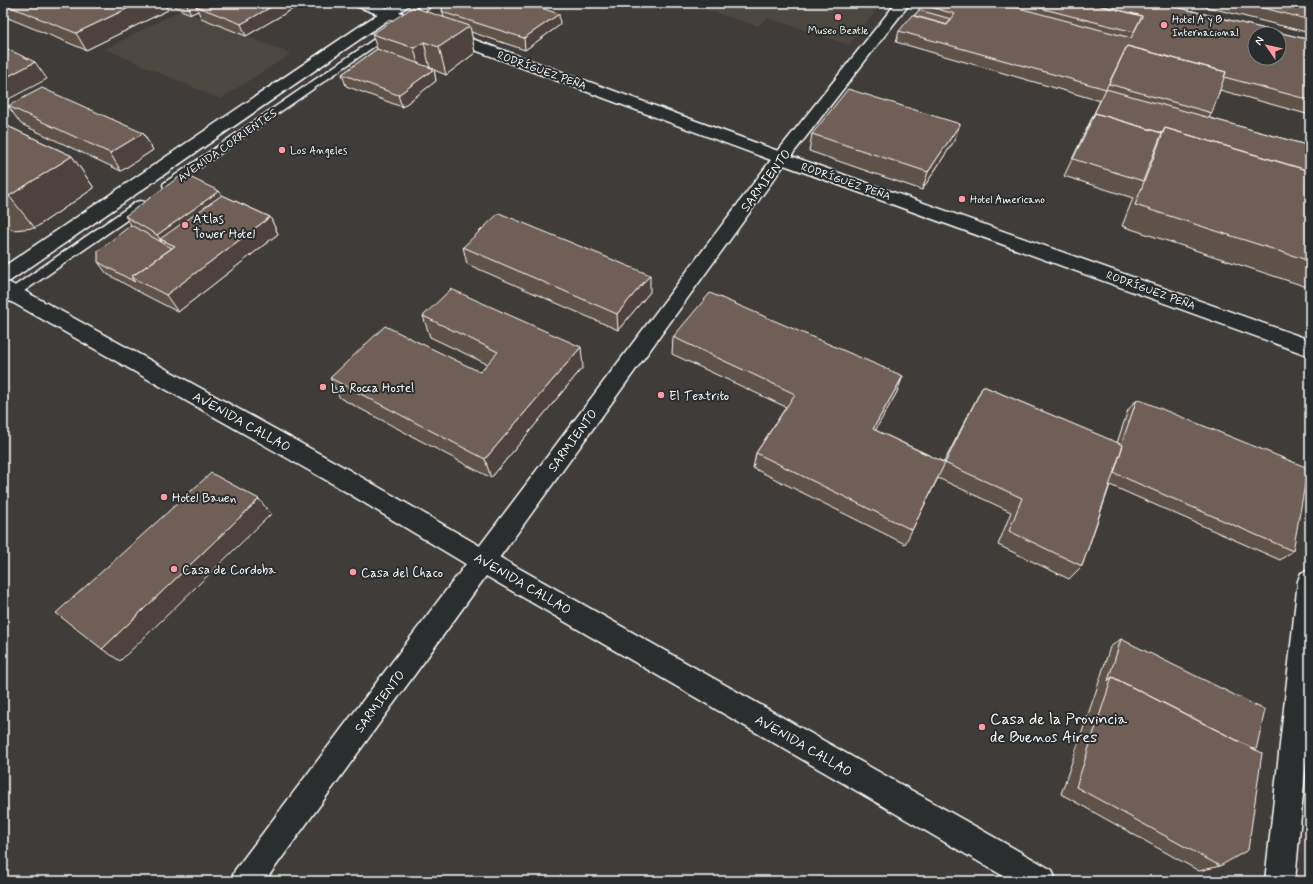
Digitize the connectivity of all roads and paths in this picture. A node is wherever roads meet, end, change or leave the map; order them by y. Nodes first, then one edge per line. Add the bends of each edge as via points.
1 (361, 3) edge
2 (403, 3) edge
3 (431, 3) edge
4 (903, 3) edge
5 (389, 13) junction
6 (407, 20) junction
7 (781, 158) junction
8 (6, 289) edge
9 (1310, 348) edge
10 (483, 561) junction
11 (1310, 581) edge
12 (246, 881) edge
13 (1041, 881) edge
14 (1280, 881) edge

1 - 5 street, RODRÍGUEZ PEÑA
2 - 5 street, AVENIDA CORRIENTES
3 - 6 lane, AVENIDA CORRIENTES
4 - 7 street, SARMIENTO
5 - 6 street, RODRÍGUEZ PEÑA
5 - 8 street, AVENIDA CORRIENTES
6 - 7 street, RODRÍGUEZ PEÑA
6 - 8 lane, AVENIDA CORRIENTES via 155,195
7 - 9 street, RODRÍGUEZ PEÑA
7 - 10 street, SARMIENTO
8 - 10 street, AVENIDA CALLAO via 341,477
10 - 12 street, SARMIENTO
10 - 13 street, AVENIDA CALLAO
11 - 14 street

